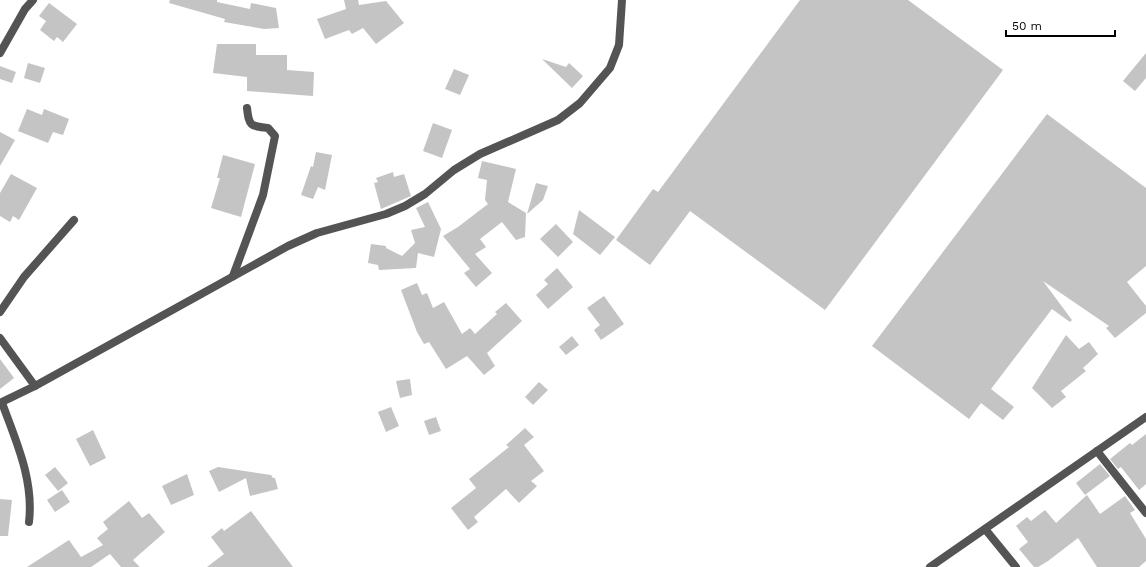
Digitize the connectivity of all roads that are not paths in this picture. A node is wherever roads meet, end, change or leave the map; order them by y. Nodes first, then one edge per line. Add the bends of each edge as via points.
1 (33, 0) edge
2 (622, 0) edge
3 (0, 53) edge
4 (247, 108) dead end
5 (74, 220) dead end
6 (233, 276) junction
7 (0, 312) edge
8 (0, 338) edge
9 (34, 386) junction
10 (1, 403) edge
11 (1146, 417) edge
12 (1097, 451) junction
13 (1146, 513) edge
14 (29, 522) dead end
15 (985, 529) junction
16 (930, 567) edge
17 (1016, 567) edge

1 - 3 street via 25,9
2 - 6 street via 619,45 610,68 580,103 558,120 480,154 405,206 386,214 317,233
4 - 6 street via 253,127 268,128 275,136 263,194
5 - 7 street via 24,277
6 - 9 street
8 - 9 street
9 - 10 street
10 - 14 street via 24,463 30,508
11 - 12 street
12 - 13 street
12 - 15 street
15 - 16 street
15 - 17 street

